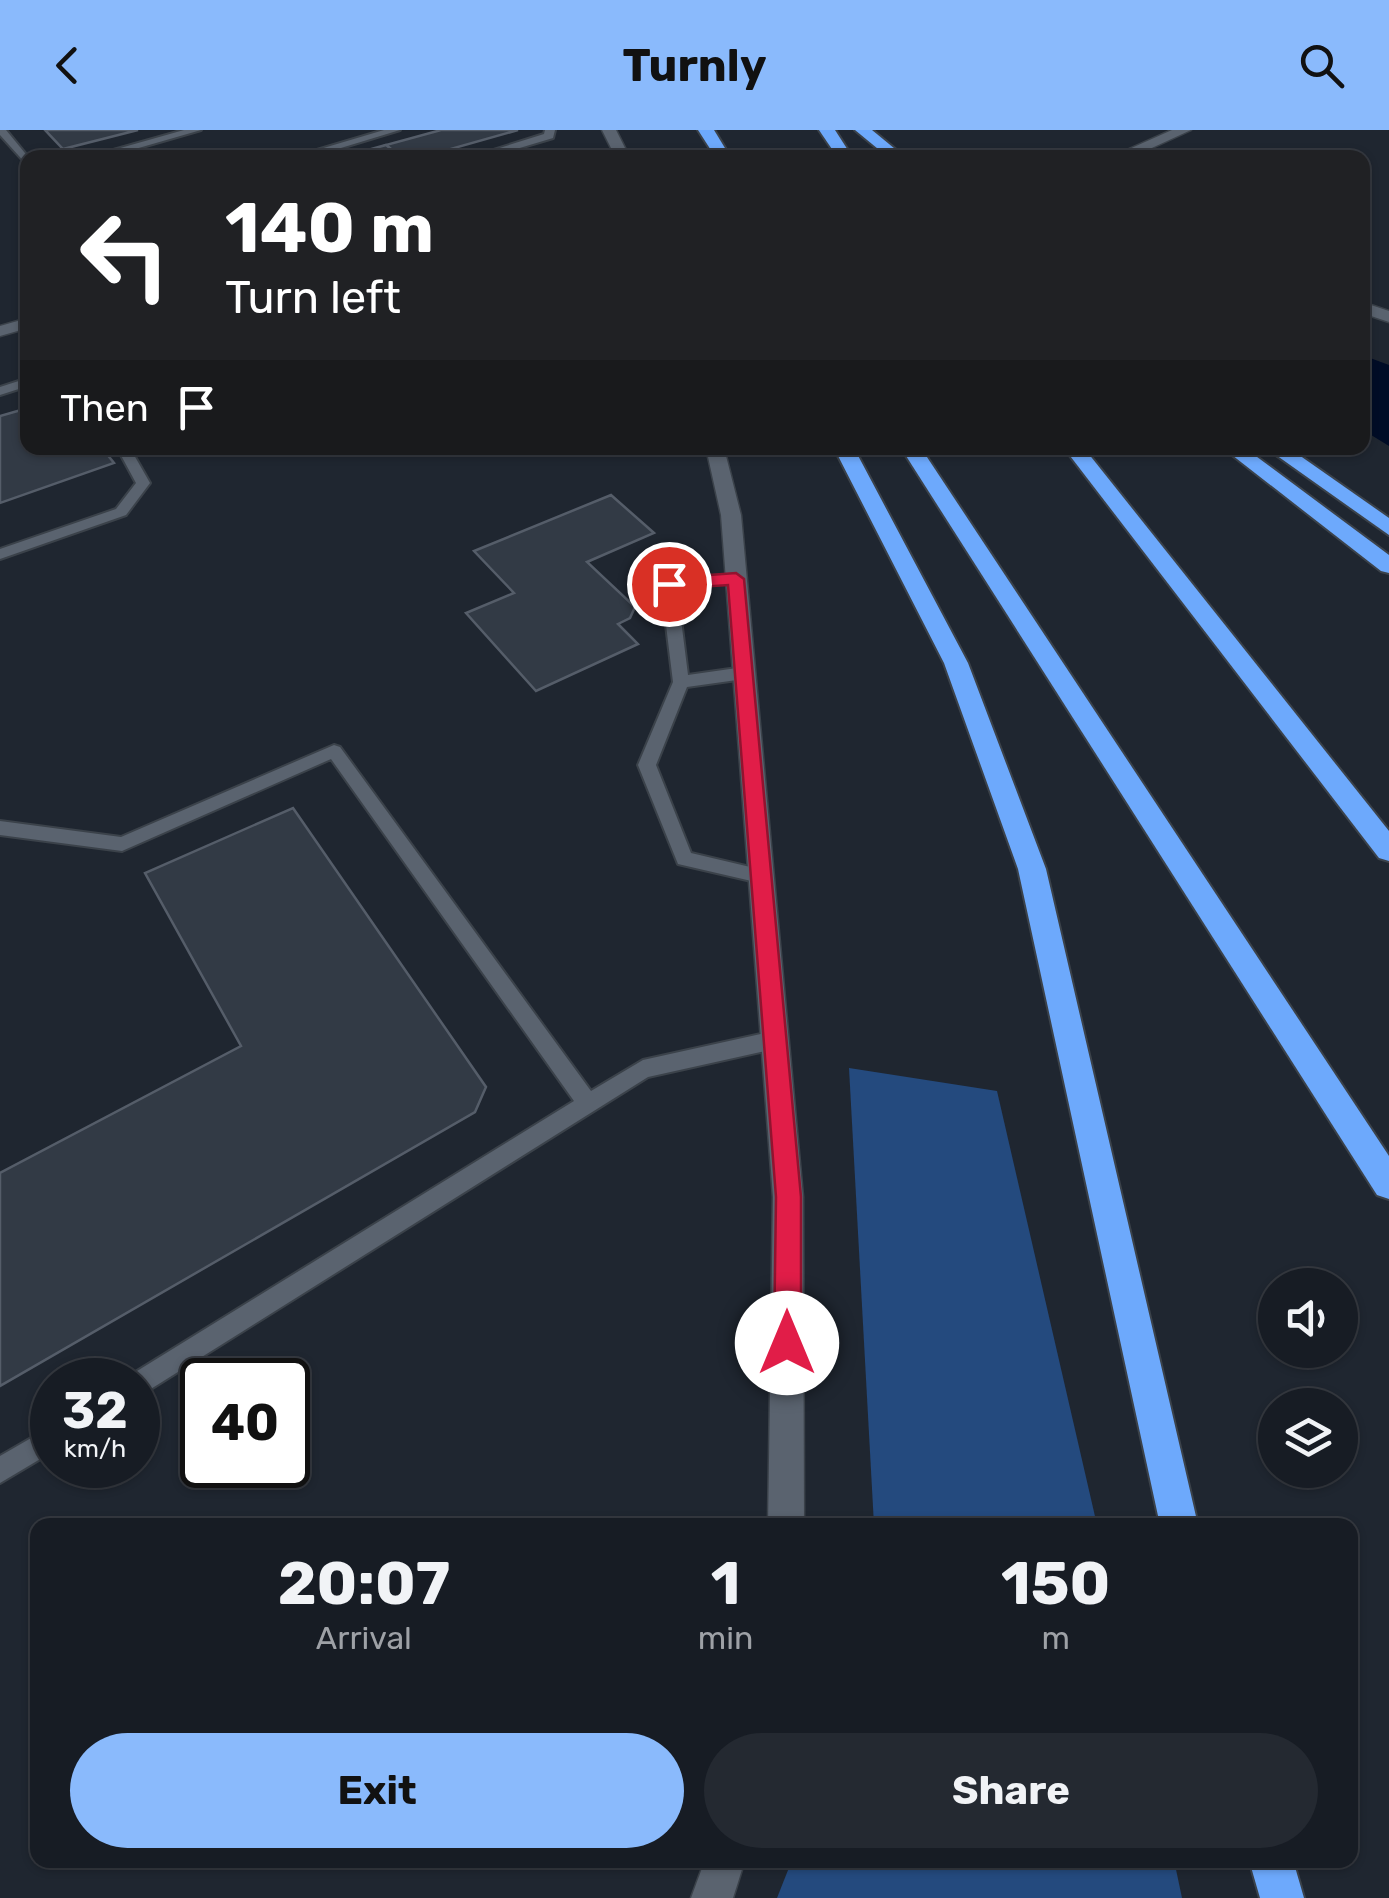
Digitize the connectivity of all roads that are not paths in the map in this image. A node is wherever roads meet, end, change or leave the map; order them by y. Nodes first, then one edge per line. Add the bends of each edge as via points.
1 (1, 130) edge
2 (196, 130) edge
3 (396, 130) edge
4 (550, 130) edge
5 (864, 130) edge
6 (1184, 130) edge
7 (120, 150) edge
8 (324, 150) edge
9 (500, 150) edge
10 (890, 150) edge
11 (1135, 150) edge
12 (20, 153) edge
13 (128, 455) edge
14 (716, 455) edge
15 (848, 455) edge
16 (916, 455) edge
17 (1079, 455) edge
18 (1241, 455) edge
19 (1286, 455) edge
20 (1389, 528) edge
21 (0, 554) edge
22 (1389, 566) edge
23 (736, 579) junction
24 (744, 673) junction
25 (680, 682) junction
26 (0, 828) edge
27 (1389, 851) edge
28 (760, 876) junction
29 (774, 1040) junction
30 (588, 1104) junction
31 (1389, 1184) edge
32 (160, 1370) edge
33 (30, 1452) edge
34 (0, 1470) edge
35 (786, 1518) edge
36 (1177, 1518) edge
37 (723, 1868) edge
38 (1273, 1868) edge
39 (712, 1898) edge
40 (1282, 1898) edge

1 - 12 lane
2 - 7 lane
3 - 8 lane
4 - 9 lane via 549,136
5 - 10 highway
6 - 11 street
13 - 21 lane via 143,482 120,512
14 - 23 street via 731,515
15 - 36 highway via 956,663 1032,869
16 - 31 highway
17 - 27 highway
18 - 22 highway
19 - 20 highway
23 - 24 street
23 - 25 lane via 669,584
24 - 25 lane
24 - 28 street
25 - 28 lane via 647,765 684,859
26 - 30 lane via 122,844 334,751
28 - 29 street
29 - 30 lane via 643,1069
29 - 35 street via 788,1197
30 - 32 lane
33 - 34 lane
37 - 39 street
38 - 40 highway

